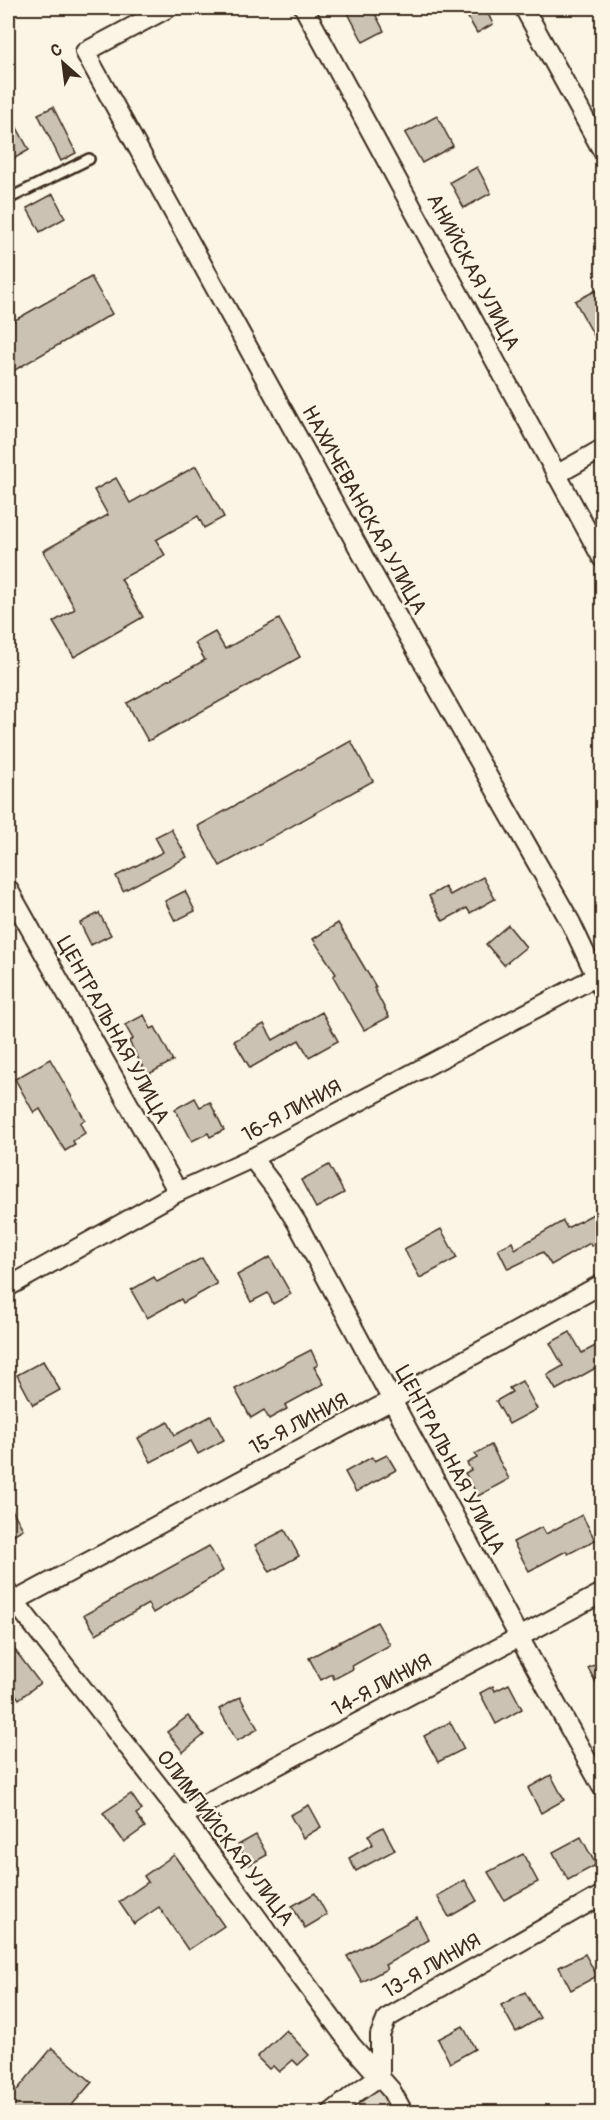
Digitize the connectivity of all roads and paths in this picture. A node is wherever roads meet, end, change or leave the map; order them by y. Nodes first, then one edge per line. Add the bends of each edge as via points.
1 (168, 8) edge
2 (304, 8) edge
3 (524, 8) edge
4 (603, 150) edge
5 (88, 159) dead end
6 (8, 199) edge
7 (603, 449) edge
8 (556, 475) junction
9 (603, 558) edge
10 (8, 889) edge
11 (600, 983) edge
12 (252, 1158) junction
13 (178, 1192) junction
14 (603, 1284) edge
15 (8, 1287) edge
16 (392, 1400) junction
17 (603, 1593) edge
18 (11, 1597) edge
19 (519, 1637) junction
20 (603, 1787) edge
21 (182, 1816) junction
22 (603, 1895) edge
23 (380, 2076) junction
24 (333, 2112) edge
25 (403, 2112) edge

1 - 11 street, НАХИЧЕВАНСКАЯ УЛИЦА via 86,52 373,574 571,923
2 - 8 street, АНИЙСКАЯ УЛИЦА
3 - 4 street
5 - 6 lane
7 - 8 street
8 - 9 street, АНИЙСКАЯ УЛИЦА
10 - 13 street, ЦЕНТРАЛЬНАЯ УЛИЦА
11 - 12 street, 16-Я ЛИНИЯ
12 - 13 street, 16-Я ЛИНИЯ
12 - 16 street, ЦЕНТРАЛЬНАЯ УЛИЦА via 297,1223
13 - 15 street, 16-Я ЛИНИЯ
14 - 16 street, 15-Я ЛИНИЯ
16 - 18 street, 15-Я ЛИНИЯ
16 - 19 street, ЦЕНТРАЛЬНАЯ УЛИЦА
17 - 19 street, 14-Я ЛИНИЯ
18 - 21 street, ОЛИМПИЙСКАЯ УЛИЦА
19 - 20 street, ЦЕНТРАЛЬНАЯ УЛИЦА
19 - 21 street, 14-Я ЛИНИЯ
21 - 23 street, ОЛИМПИЙСКАЯ УЛИЦА via 352,2046
22 - 23 street, 13-Я ЛИНИЯ via 387,2018 380,2035
23 - 24 street
23 - 25 street, ОЛИМПИЙСКАЯ УЛИЦА

